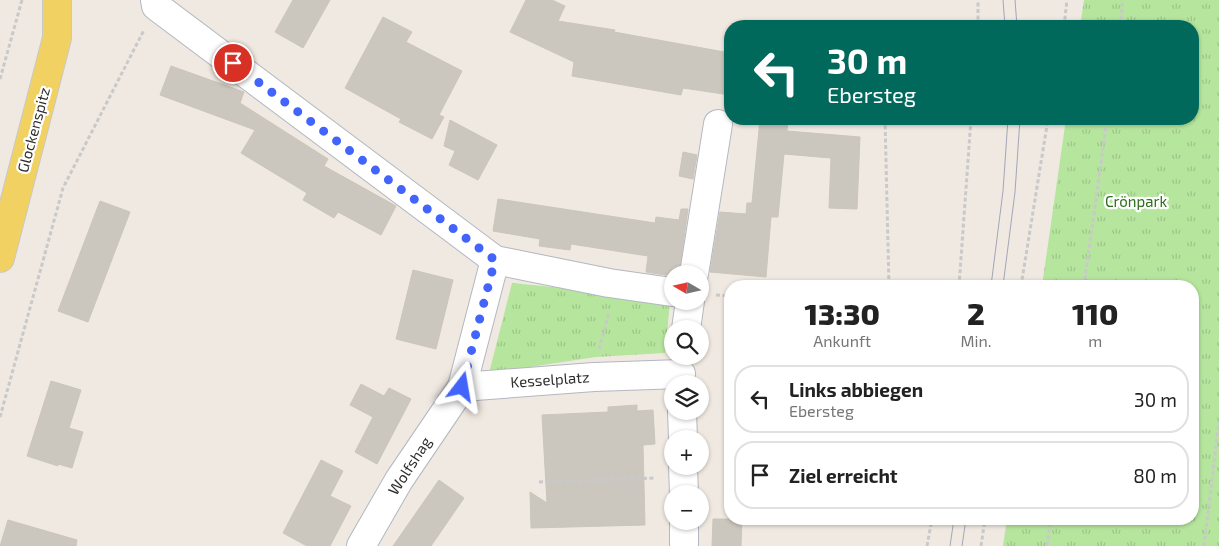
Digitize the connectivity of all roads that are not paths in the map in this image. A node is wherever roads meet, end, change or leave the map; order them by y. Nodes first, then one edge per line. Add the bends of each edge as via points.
1 (58, 0) edge
2 (156, 3) edge
3 (718, 124) dead end
4 (0, 258) edge
5 (495, 260) junction
6 (695, 265) edge
7 (664, 291) edge
8 (682, 372) edge
9 (462, 387) junction
10 (684, 530) edge
11 (361, 546) edge
12 (684, 546) edge

1 - 4 main road, Glockenspitz via 57,38
2 - 5 street
3 - 6 street
5 - 7 street
5 - 9 street
8 - 9 street, Kesselplatz
9 - 11 street, Wolfshag via 399,480
10 - 12 street

